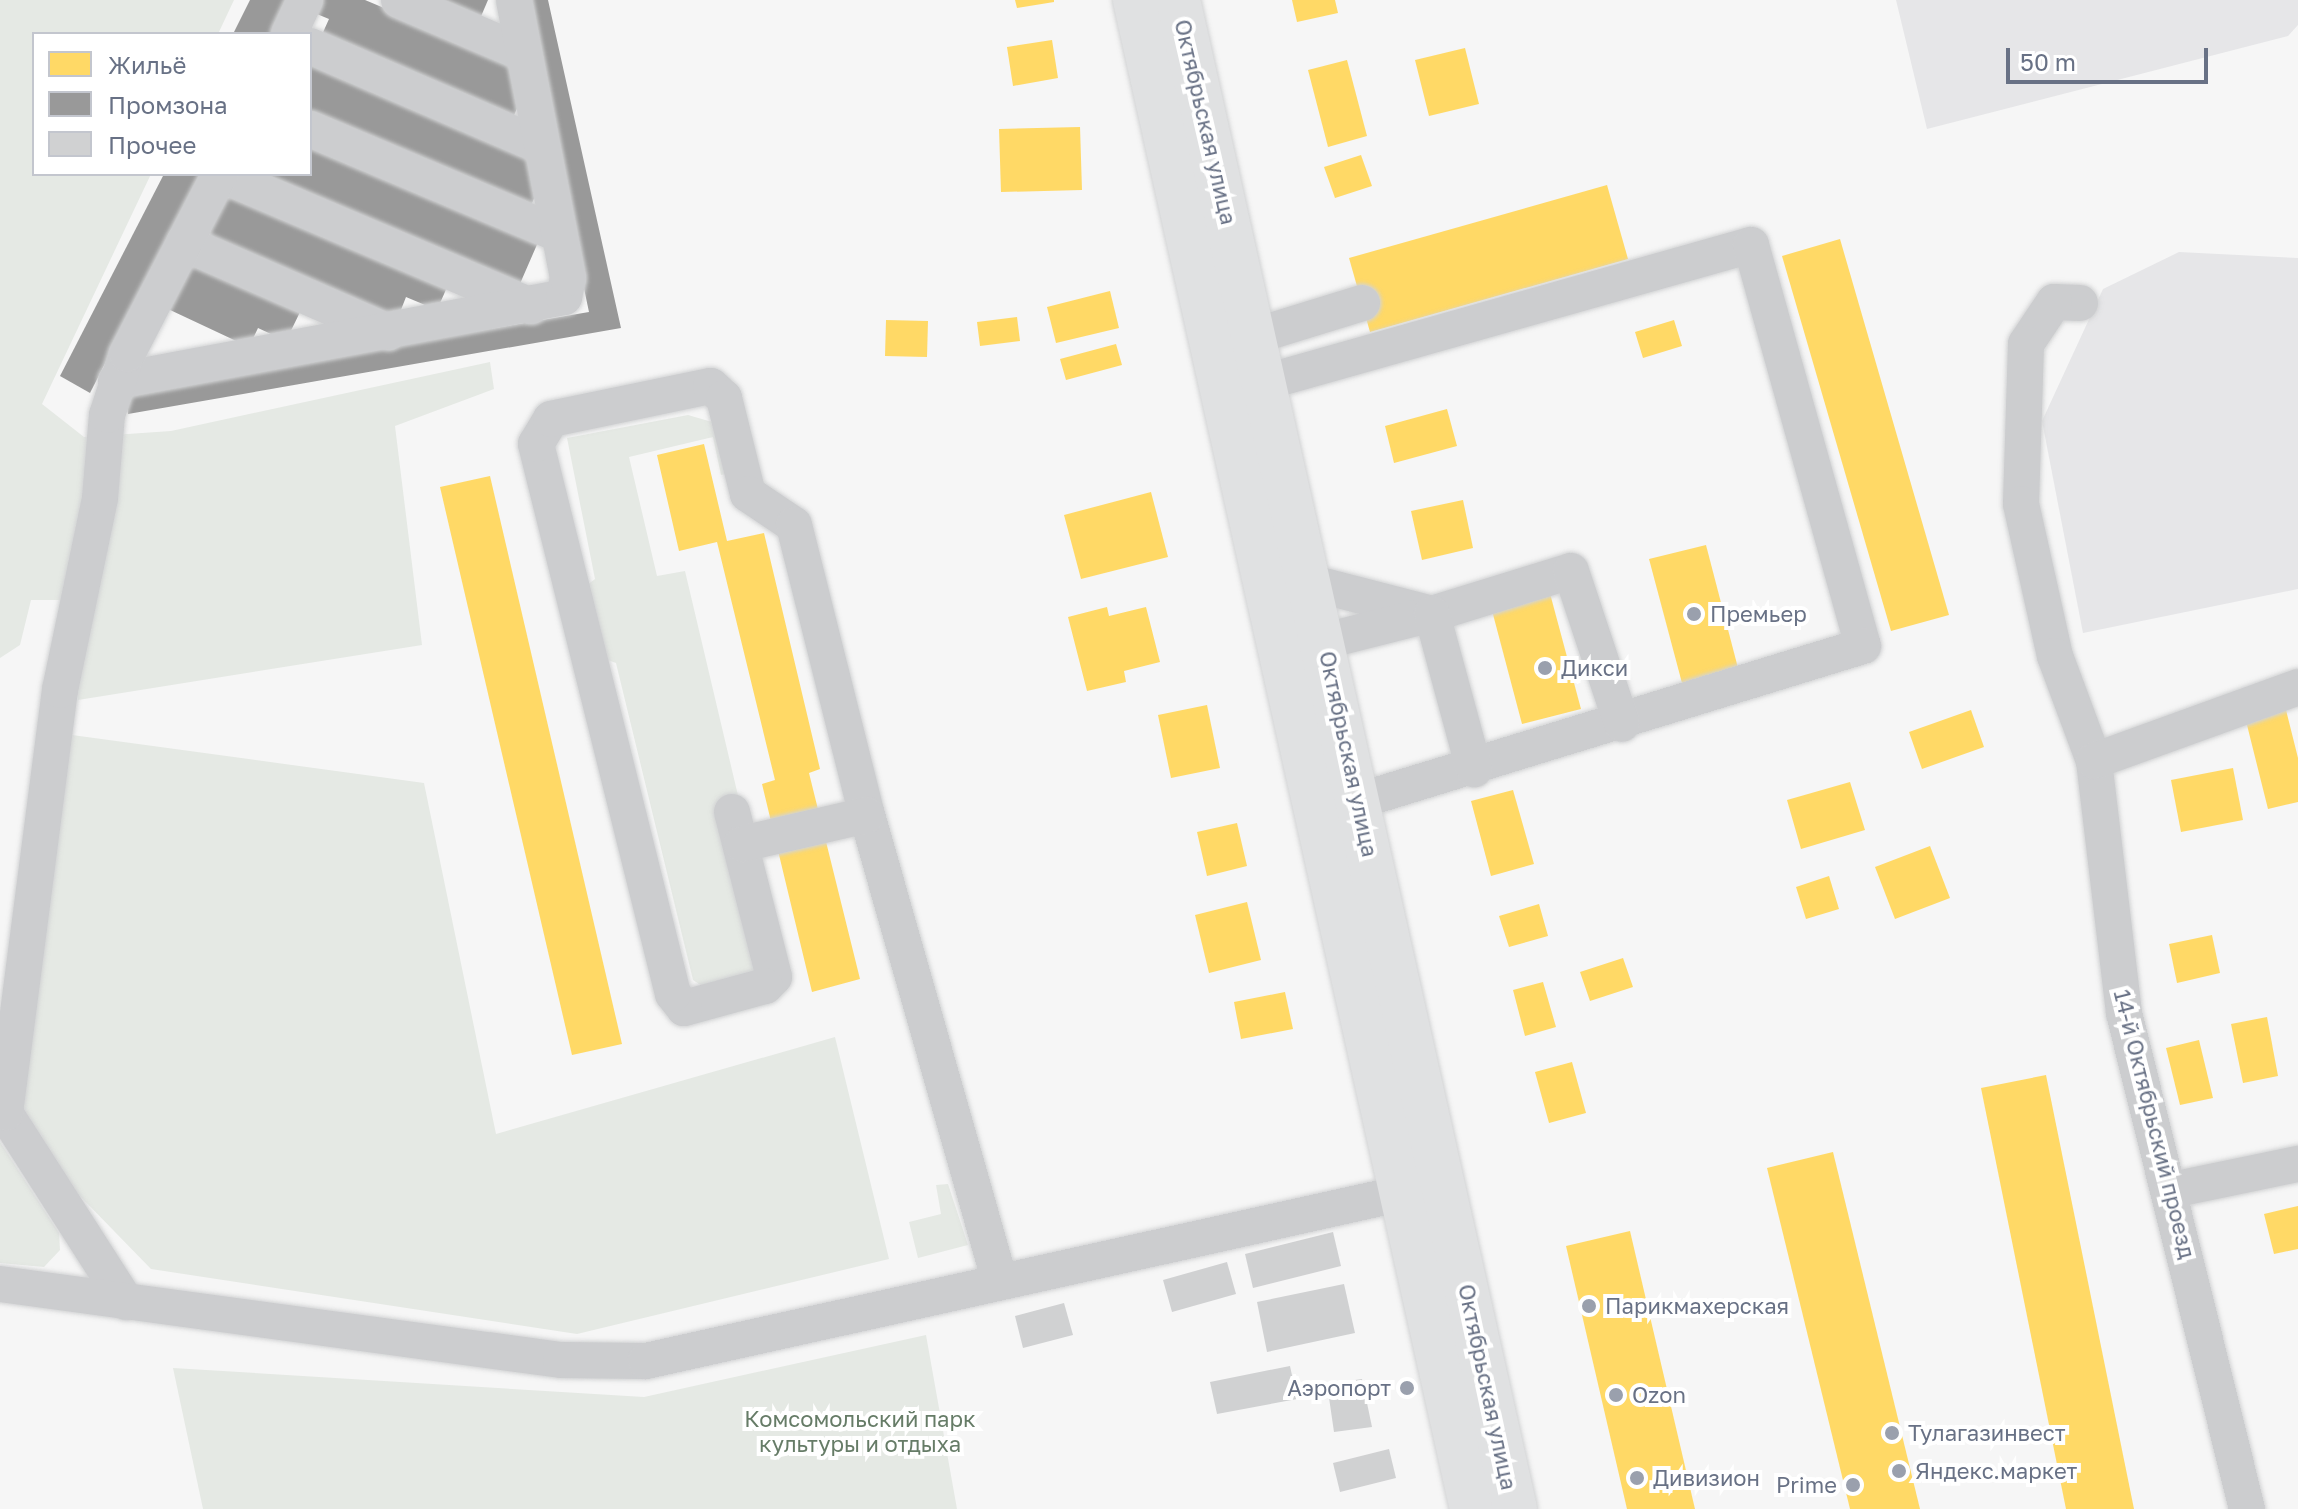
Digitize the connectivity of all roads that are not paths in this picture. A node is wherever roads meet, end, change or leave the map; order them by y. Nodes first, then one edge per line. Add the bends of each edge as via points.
1 (305, 0) edge
2 (399, 0) edge
3 (514, 0) edge
4 (1135, 0) edge
5 (1178, 0) edge
6 (290, 32) edge
7 (312, 47) edge
8 (523, 53) junction
9 (312, 130) edge
10 (541, 146) junction
11 (219, 176) edge
12 (225, 176) edge
13 (559, 234) junction
14 (184, 243) junction
15 (1362, 303) dead end
16 (2080, 303) dead end
17 (531, 306) junction
18 (388, 332) junction
19 (1255, 336) junction
20 (116, 381) junction
21 (1266, 382) junction
22 (1312, 583) junction
23 (1432, 614) junction
24 (1325, 641) junction
25 (2298, 687) edge
26 (1622, 724) junction
27 (2094, 761) junction
28 (1474, 769) junction
29 (1358, 801) junction
30 (867, 815) junction
31 (2, 1109) edge
32 (2298, 1164) edge
33 (1423, 1188) junction
34 (2172, 1190) junction
35 (999, 1279) junction
36 (0, 1284) edge
37 (126, 1302) junction
38 (1472, 1509) edge
39 (1515, 1509) edge
40 (2247, 1509) edge

1 - 6 street
2 - 8 street
3 - 8 street
4 - 33 main road, Октябрьская улица
5 - 19 main road, Октябрьская улица
7 - 10 street
8 - 10 street
9 - 13 street
10 - 13 street
11 - 14 street
12 - 17 street
13 - 17 street via 566,292 559,302
14 - 18 street
14 - 20 street
15 - 19 street
16 - 27 street, 14-й Октябрьский проезд via 2054,302 2034,322 2017,452 2055,656
17 - 18 street
18 - 20 street
19 - 21 main road, Октябрьская улица
20 - 31 street via 60,690
21 - 22 main road, Октябрьская улица
21 - 26 street via 1751,245 1863,646
22 - 23 street
22 - 24 main road, Октябрьская улица
23 - 24 street
23 - 26 street via 1571,571
23 - 28 street
24 - 29 main road, Октябрьская улица
25 - 27 street
26 - 28 street
27 - 34 street, 14-й Октябрьский проезд via 2124,1013
28 - 29 street
29 - 33 main road, Октябрьская улица
30 - 30 street via 794,525 748,494 721,393 704,385 551,419 536,444 681,1007 773,980 737,828
30 - 35 street
31 - 37 street
32 - 34 street
33 - 35 street
33 - 38 main road, Октябрьская улица
33 - 39 main road, Октябрьская улица
34 - 40 street, 14-й Октябрьский проезд
35 - 37 street via 646,1361 601,1364
36 - 37 street

